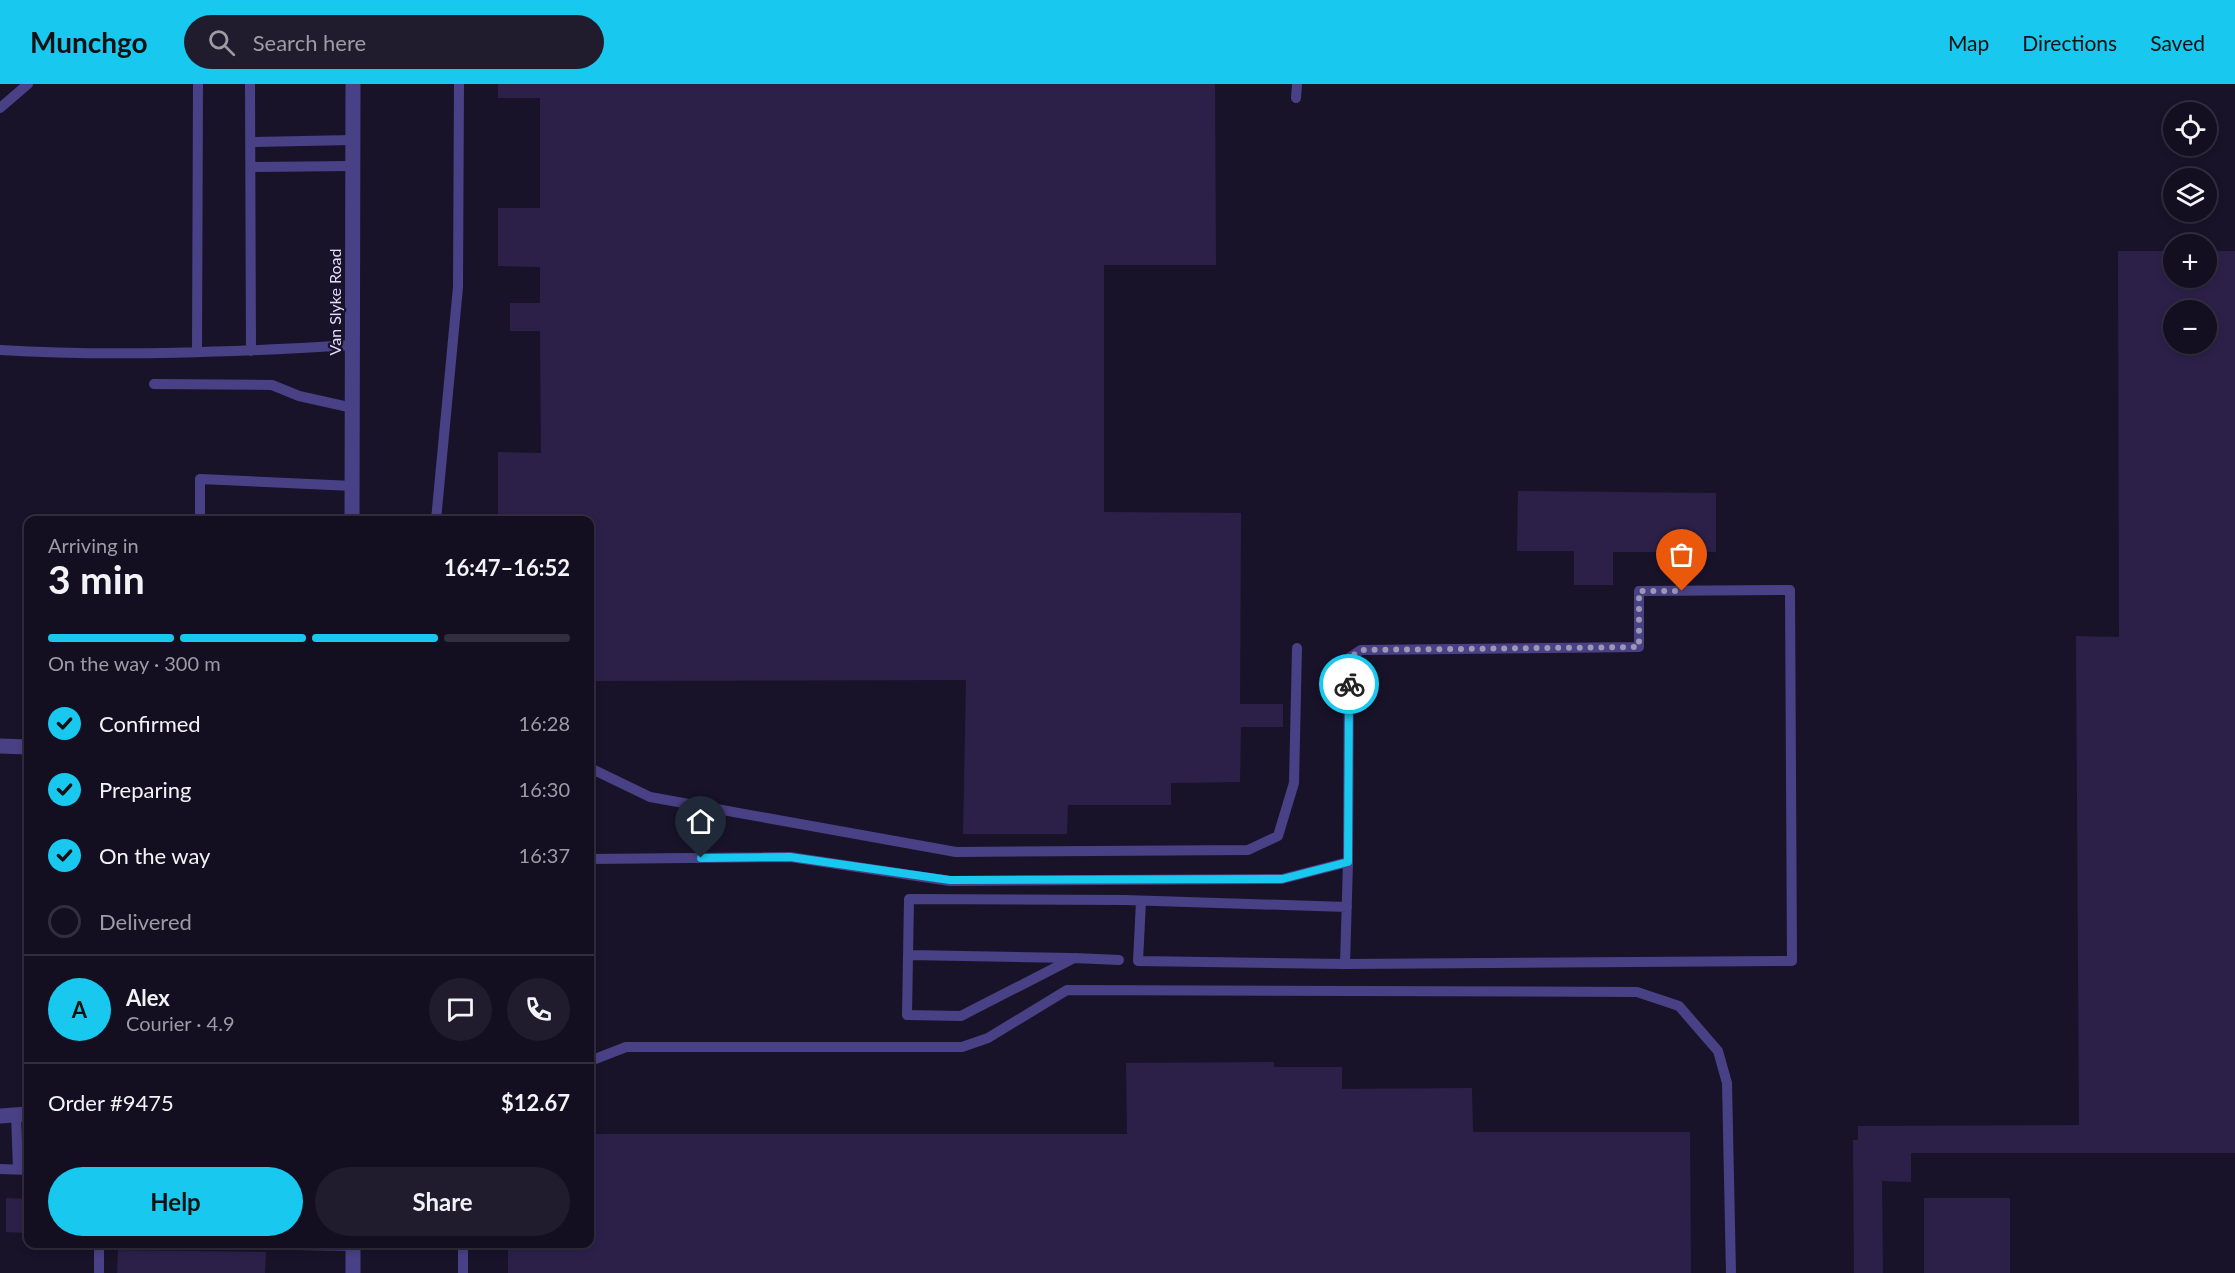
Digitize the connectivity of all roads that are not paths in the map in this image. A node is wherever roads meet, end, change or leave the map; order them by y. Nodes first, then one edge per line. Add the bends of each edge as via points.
1 (28, 84) edge
2 (198, 84) edge
3 (250, 84) edge
4 (352, 84) edge
5 (459, 84) edge
6 (1297, 84) edge
7 (1296, 98) dead end
8 (0, 108) edge
9 (352, 140) junction
10 (251, 142) junction
11 (352, 166) junction
12 (251, 167) junction
13 (353, 345) junction
14 (0, 350) edge
15 (197, 351) junction
16 (251, 351) junction
17 (154, 384) dead end
18 (353, 408) junction
19 (352, 486) junction
20 (200, 516) edge
21 (352, 516) edge
22 (436, 516) edge
23 (1297, 648) dead end
24 (0, 746) edge
25 (24, 747) edge
26 (594, 770) edge
27 (594, 859) edge
28 (1348, 862) junction
29 (1141, 901) junction
30 (1347, 907) junction
31 (909, 955) junction
32 (1074, 958) junction
33 (1119, 960) dead end
34 (1345, 964) junction
35 (594, 1059) edge
36 (22, 1115) edge
37 (0, 1116) edge
38 (0, 1169) edge
39 (23, 1170) edge
40 (99, 1248) edge
41 (353, 1248) edge
42 (463, 1248) edge
43 (99, 1273) edge
44 (353, 1273) edge
45 (463, 1273) edge
46 (1731, 1273) edge

1 - 8 lane
2 - 15 lane
3 - 10 lane
4 - 9 street, Van Slyke Road
5 - 22 lane via 458,287
6 - 7 lane
9 - 10 lane
9 - 11 street, Van Slyke Road
10 - 12 lane
11 - 12 lane
11 - 13 street, Van Slyke Road
12 - 16 lane
13 - 16 lane
13 - 18 street, Van Slyke Road
14 - 15 lane
15 - 16 lane
17 - 18 lane via 272,385 299,396
18 - 19 street, Van Slyke Road
19 - 20 lane via 200,479
19 - 21 street, Van Slyke Road
23 - 26 lane via 1294,783 1278,836 1248,850 956,852 650,796
24 - 25 street
27 - 28 lane via 790,857 950,880 1282,879
28 - 30 lane
28 - 34 lane via 1349,658 1361,650 1639,647 1639,591 1790,590 1792,961
29 - 30 lane
29 - 31 lane via 909,899
29 - 34 lane via 1138,961
30 - 34 lane
31 - 32 lane
31 - 32 lane via 907,1015 950,1016 961,1016
32 - 33 lane
35 - 46 lane via 626,1047 962,1047 988,1038 1067,990 1637,992 1679,1006 1718,1052 1727,1083
36 - 37 street
36 - 39 lane
38 - 39 lane
40 - 43 lane
41 - 44 street
42 - 45 lane

